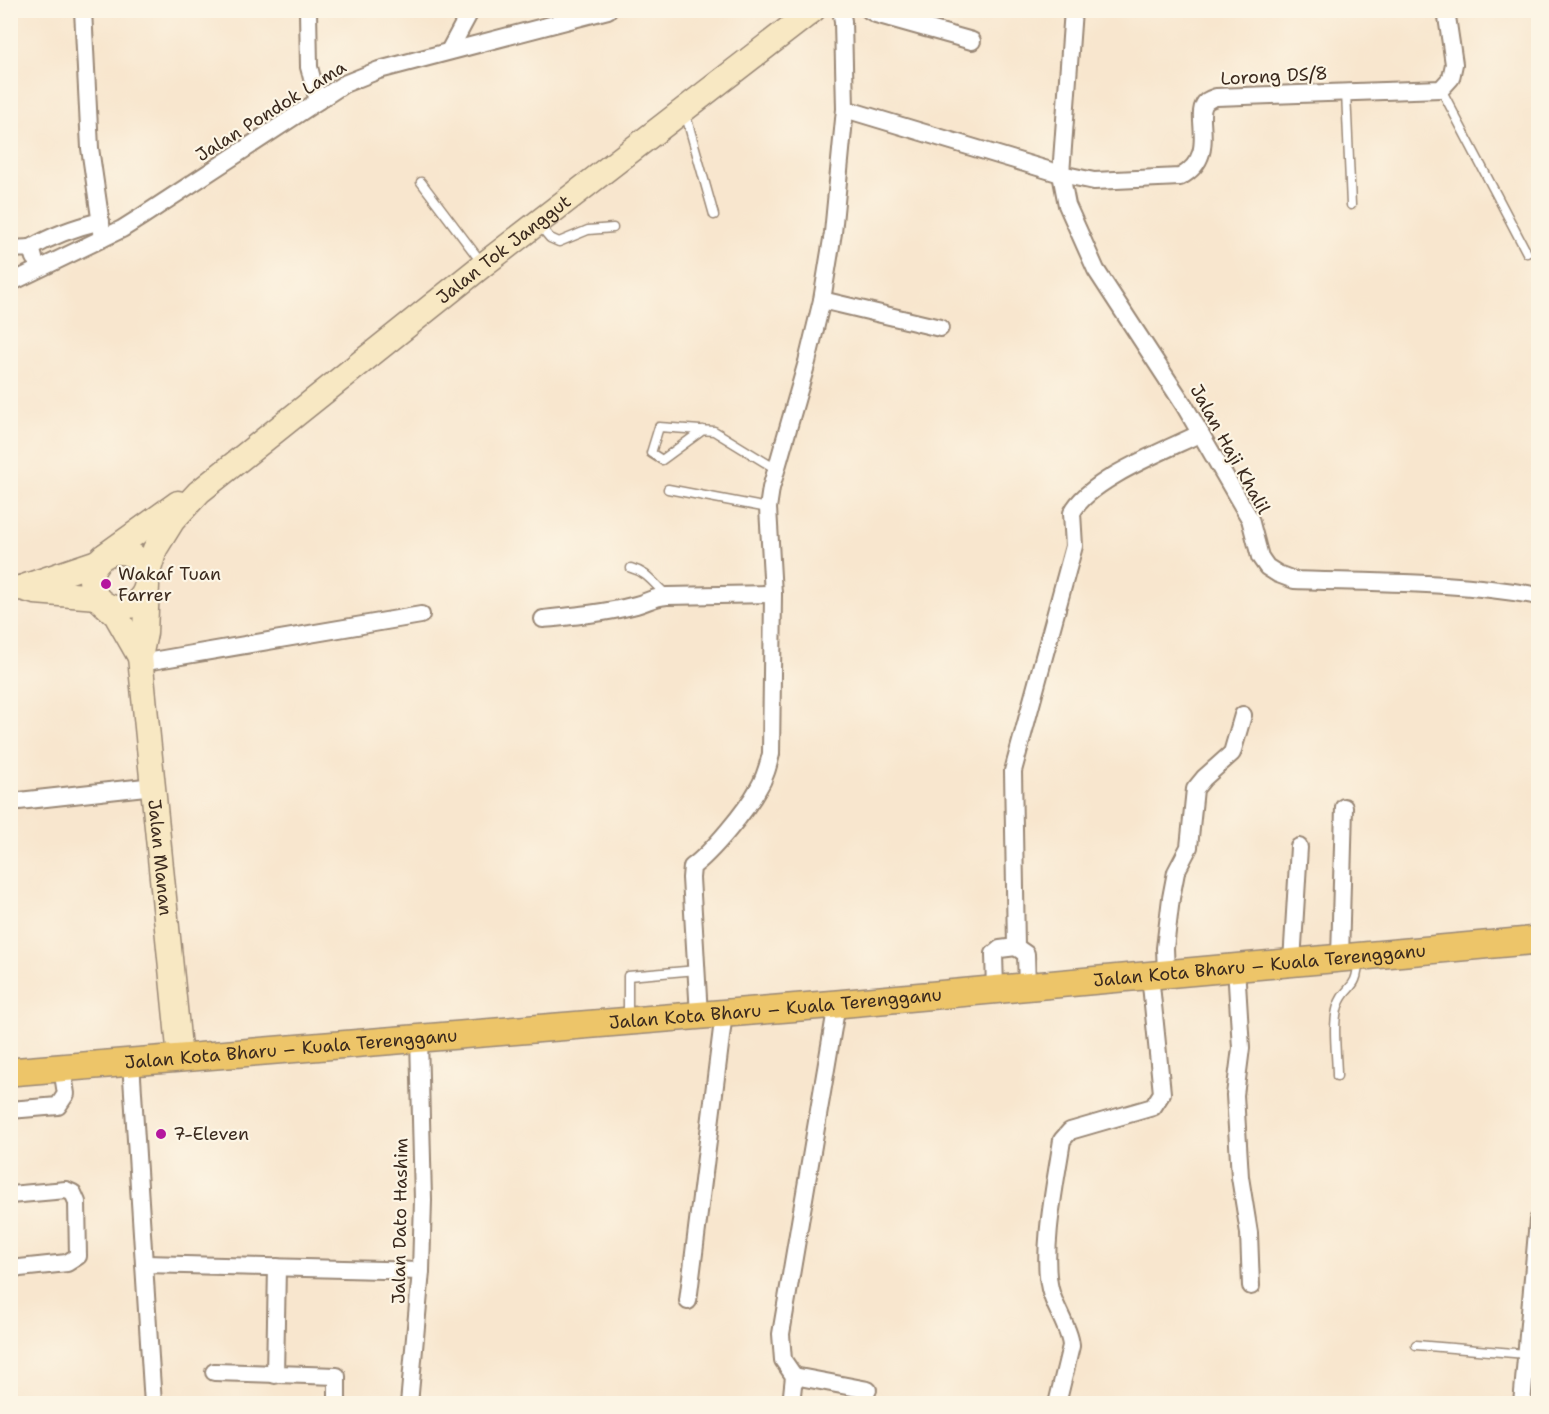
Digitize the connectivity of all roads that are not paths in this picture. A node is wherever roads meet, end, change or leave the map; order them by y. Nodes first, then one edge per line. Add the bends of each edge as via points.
1 (83, 10) edge
2 (308, 10) edge
3 (471, 10) edge
4 (608, 10) edge
5 (813, 10) edge
6 (841, 10) edge
7 (869, 10) edge
8 (1073, 10) edge
9 (1446, 10) edge
10 (972, 41) dead end
11 (449, 51) junction
12 (1441, 88) junction
13 (1346, 92) junction
14 (318, 101) junction
15 (844, 109) junction
16 (680, 112) junction
17 (1061, 174) junction
18 (421, 182) dead end
19 (1351, 205) dead end
20 (714, 215) dead end
21 (537, 224) junction
22 (612, 228) dead end
23 (102, 229) junction
24 (31, 248) junction
25 (10, 249) edge
26 (1527, 253) dead end
27 (483, 265) junction
28 (38, 270) junction
29 (10, 283) edge
30 (822, 300) junction
31 (940, 328) dead end
32 (704, 430) junction
33 (1199, 434) junction
34 (777, 469) junction
35 (668, 489) dead end
36 (199, 492) junction
37 (768, 508) junction
38 (101, 559) junction
39 (631, 568) dead end
40 (147, 581) junction
41 (16, 589) edge
42 (773, 594) junction
43 (667, 596) junction
44 (1539, 596) edge
45 (101, 601) junction
46 (421, 615) dead end
47 (543, 619) dead end
48 (140, 660) junction
49 (1243, 715) dead end
50 (153, 786) junction
51 (10, 802) edge
52 (1344, 807) dead end
53 (1299, 847) dead end
54 (1539, 940) edge
55 (1016, 947) junction
56 (1349, 957) junction
57 (1292, 963) junction
58 (1236, 967) junction
59 (697, 970) junction
60 (1158, 974) junction
61 (1027, 986) junction
62 (995, 989) junction
63 (837, 1004) junction
64 (711, 1014) junction
65 (628, 1021) junction
66 (419, 1038) junction
67 (180, 1058) junction
68 (130, 1062) junction
69 (62, 1068) junction
70 (10, 1072) edge
71 (1337, 1076) dead end
72 (10, 1110) edge
73 (10, 1195) edge
74 (1539, 1220) edge
75 (145, 1264) junction
76 (278, 1267) junction
77 (10, 1269) edge
78 (421, 1271) junction
79 (1251, 1286) dead end
80 (688, 1301) dead end
81 (1416, 1344) dead end
82 (1526, 1354) junction
83 (214, 1372) dead end
84 (274, 1375) junction
85 (794, 1376) junction
86 (868, 1390) dead end
87 (153, 1404) edge
88 (337, 1404) edge
89 (409, 1404) edge
90 (791, 1404) edge
91 (1057, 1404) edge
92 (1522, 1404) edge

1 - 23 street via 90,148
2 - 14 street via 309,67
3 - 11 street
4 - 11 street, Jalan Pondok Lama
5 - 16 main road, Jalan Tok Janggut
6 - 15 street
7 - 10 street
8 - 17 street, Jalan Haji Khalil
9 - 12 street via 1454,64 1451,78
11 - 14 street, Jalan Pondok Lama via 379,70 344,84
12 - 13 street, Lorong DS/8
12 - 26 lane
13 - 17 street, Lorong DS/8 via 1216,97 1207,101 1203,107 1199,159 1191,171 1180,177 1094,181
13 - 19 lane
14 - 23 street, Jalan Pondok Lama via 141,217
15 - 17 street, Lorong DS/8
15 - 30 street
16 - 20 lane via 688,123
16 - 21 main road, Jalan Tok Janggut
17 - 33 street, Jalan Haji Khalil via 1067,205 1095,270
18 - 27 lane
21 - 22 lane via 559,242 588,230
21 - 27 main road, Jalan Tok Janggut
23 - 24 street via 82,226
23 - 28 street, Jalan Pondok Lama
24 - 25 street
24 - 28 street
27 - 36 main road, Jalan Tok Janggut
28 - 29 street, Jalan Pondok Lama
30 - 31 street
30 - 34 street
32 - 32 lane via 659,427 651,453 662,460
32 - 34 lane via 714,431
33 - 44 street, Jalan Haji Khalil via 1250,519 1260,557 1278,574 1294,580 1500,588
33 - 55 street via 1106,480 1088,493 1072,513 1074,546 1013,771
34 - 37 street
35 - 37 lane
36 - 38 main road, Jalan Tok Janggut via 178,502
36 - 40 main road, Jalan Tok Janggut via 173,520 155,549
37 - 42 street
38 - 40 main road via 113,552 132,555 140,560
38 - 41 main road
38 - 45 main road via 91,580
39 - 43 lane via 649,576
40 - 45 main road via 144,594 131,606 122,608
40 - 48 main road, Jalan Manan
41 - 45 main road
42 - 43 street
42 - 59 street via 771,754 758,791 692,867
43 - 47 street via 604,611
45 - 48 main road, Jalan Manan via 116,615
46 - 48 street
48 - 50 main road, Jalan Manan
49 - 60 street via 1232,753 1195,789 1189,847 1176,872
50 - 51 street
50 - 67 main road, Jalan Manan
52 - 56 street
53 - 57 street
54 - 56 main road, Jalan Kota Bharu – Kuala Terengganu
55 - 61 street via 1026,954
55 - 62 street via 994,954
56 - 57 main road, Jalan Kota Bharu – Kuala Terengganu
56 - 71 lane via 1358,976 1339,1002 1336,1013
57 - 58 main road, Jalan Kota Bharu – Kuala Terengganu
58 - 60 main road, Jalan Kota Bharu – Kuala Terengganu
58 - 79 street via 1241,1048 1235,1095
59 - 64 street
59 - 65 lane via 628,976
60 - 61 main road, Jalan Kota Bharu – Kuala Terengganu
60 - 91 street via 1162,1093 1153,1107 1070,1131 1062,1140 1048,1244 1050,1287 1071,1346
61 - 62 main road, Jalan Kota Bharu – Kuala Terengganu
62 - 63 main road, Jalan Kota Bharu – Kuala Terengganu
63 - 64 main road, Jalan Kota Bharu – Kuala Terengganu
63 - 85 street via 781,1334 783,1360
64 - 65 main road, Jalan Kota Bharu – Kuala Terengganu
64 - 80 street
65 - 66 main road, Jalan Kota Bharu – Kuala Terengganu
66 - 67 main road, Jalan Kota Bharu – Kuala Terengganu
66 - 78 street, Jalan Dato Hashim
67 - 68 main road, Jalan Kota Bharu – Kuala Terengganu
68 - 69 main road, Jalan Kota Bharu – Kuala Terengganu
68 - 75 street
69 - 70 main road, Jalan Kota Bharu – Kuala Terengganu
69 - 72 street via 66,1094 58,1106
73 - 77 street via 66,1190 73,1193 77,1202 78,1256 67,1263
74 - 82 street
75 - 76 street
75 - 87 street
76 - 78 street
76 - 84 street
78 - 89 street, Jalan Dato Hashim
81 - 82 lane
82 - 92 street
83 - 84 street
84 - 88 street via 337,1376
85 - 86 street
85 - 90 street

